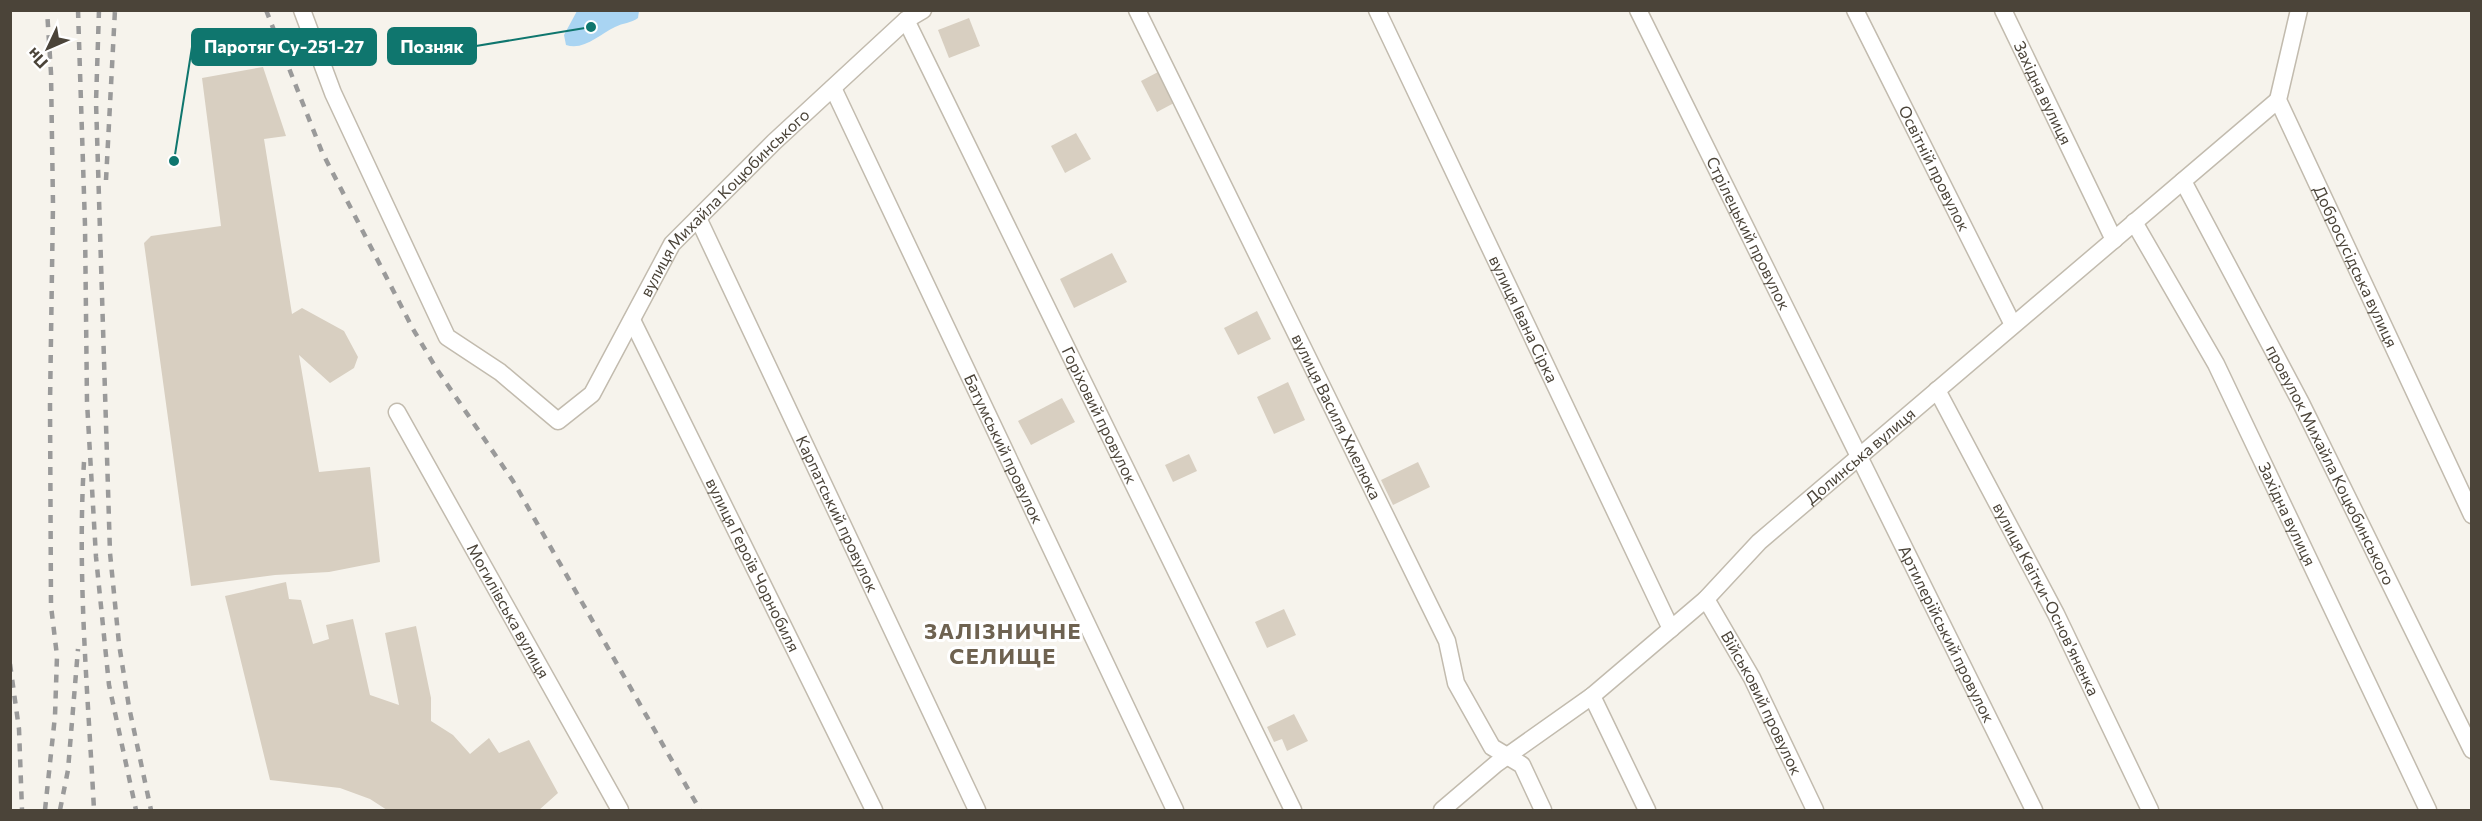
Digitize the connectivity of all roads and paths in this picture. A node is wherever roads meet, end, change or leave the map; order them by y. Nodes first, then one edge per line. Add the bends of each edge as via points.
1 (302, 10) edge
2 (923, 10) edge
3 (1137, 10) edge
4 (1377, 10) edge
5 (1638, 10) edge
6 (1855, 10) edge
7 (2003, 10) edge
8 (2299, 10) edge
9 (906, 20) junction
10 (833, 88) junction
11 (2278, 100) junction
12 (2183, 181) junction
13 (698, 218) junction
14 (2134, 222) junction
15 (2114, 240) junction
16 (632, 320) junction
17 (2013, 325) junction
18 (1937, 390) junction
19 (397, 412) dead end
20 (1860, 456) junction
21 (2472, 515) edge
22 (1706, 599) junction
23 (1671, 629) junction
24 (1592, 696) junction
25 (2472, 750) edge
26 (1507, 756) junction
27 (620, 810) edge
28 (874, 810) edge
29 (977, 810) edge
30 (1175, 810) edge
31 (1293, 810) edge
32 (1442, 810) edge
33 (1543, 810) edge
34 (1647, 810) edge
35 (1815, 810) edge
36 (2034, 810) edge
37 (2150, 810) edge
38 (2428, 810) edge

1 - 16 street, вулиця Михайла Коцюбинського via 333,93 447,337 500,372 558,421 592,394
2 - 9 street, вулиця Михайла Коцюбинського
3 - 26 street, вулиця Василя Хмелюка via 1447,641 1455,683 1492,747
4 - 23 street, вулиця Івана Сірка
5 - 20 street, Стрілецький провулок
6 - 17 street, Освітній провулок
7 - 15 street, Західна вулиця
8 - 11 street
9 - 10 street, вулиця Михайла Коцюбинського
9 - 31 street, Горіховий провулок
10 - 13 street, вулиця Михайла Коцюбинського
10 - 30 street, Батумський провулок
11 - 12 street, Долинська вулиця
11 - 21 street, Добросусідська вулиця
12 - 14 street, Долинська вулиця
12 - 25 street, провулок Михайла Коцюбинського via 2301,403
13 - 16 street, вулиця Михайла Коцюбинського via 672,244
13 - 29 street, Карпатський провулок
14 - 15 street, Долинська вулиця
14 - 38 street, Західна вулиця via 2216,364
15 - 17 street, Долинська вулиця
16 - 28 street, вулиця Героїв Чорнобиля
17 - 18 street, Долинська вулиця
18 - 20 street, Долинська вулиця
18 - 37 street, вулиця Квітки-Основ'яненка via 2056,614
19 - 27 street, Могилівська вулиця
20 - 22 street, Долинська вулиця via 1758,542
20 - 36 street, Артилерійський провулок
22 - 23 street, Долинська вулиця
22 - 35 street, Військовий провулок via 1752,678
23 - 24 street, Долинська вулиця
24 - 26 street, Долинська вулиця
24 - 34 street
26 - 32 street, Долинська вулиця
26 - 33 street, вулиця Василя Хмелюка via 1522,765

